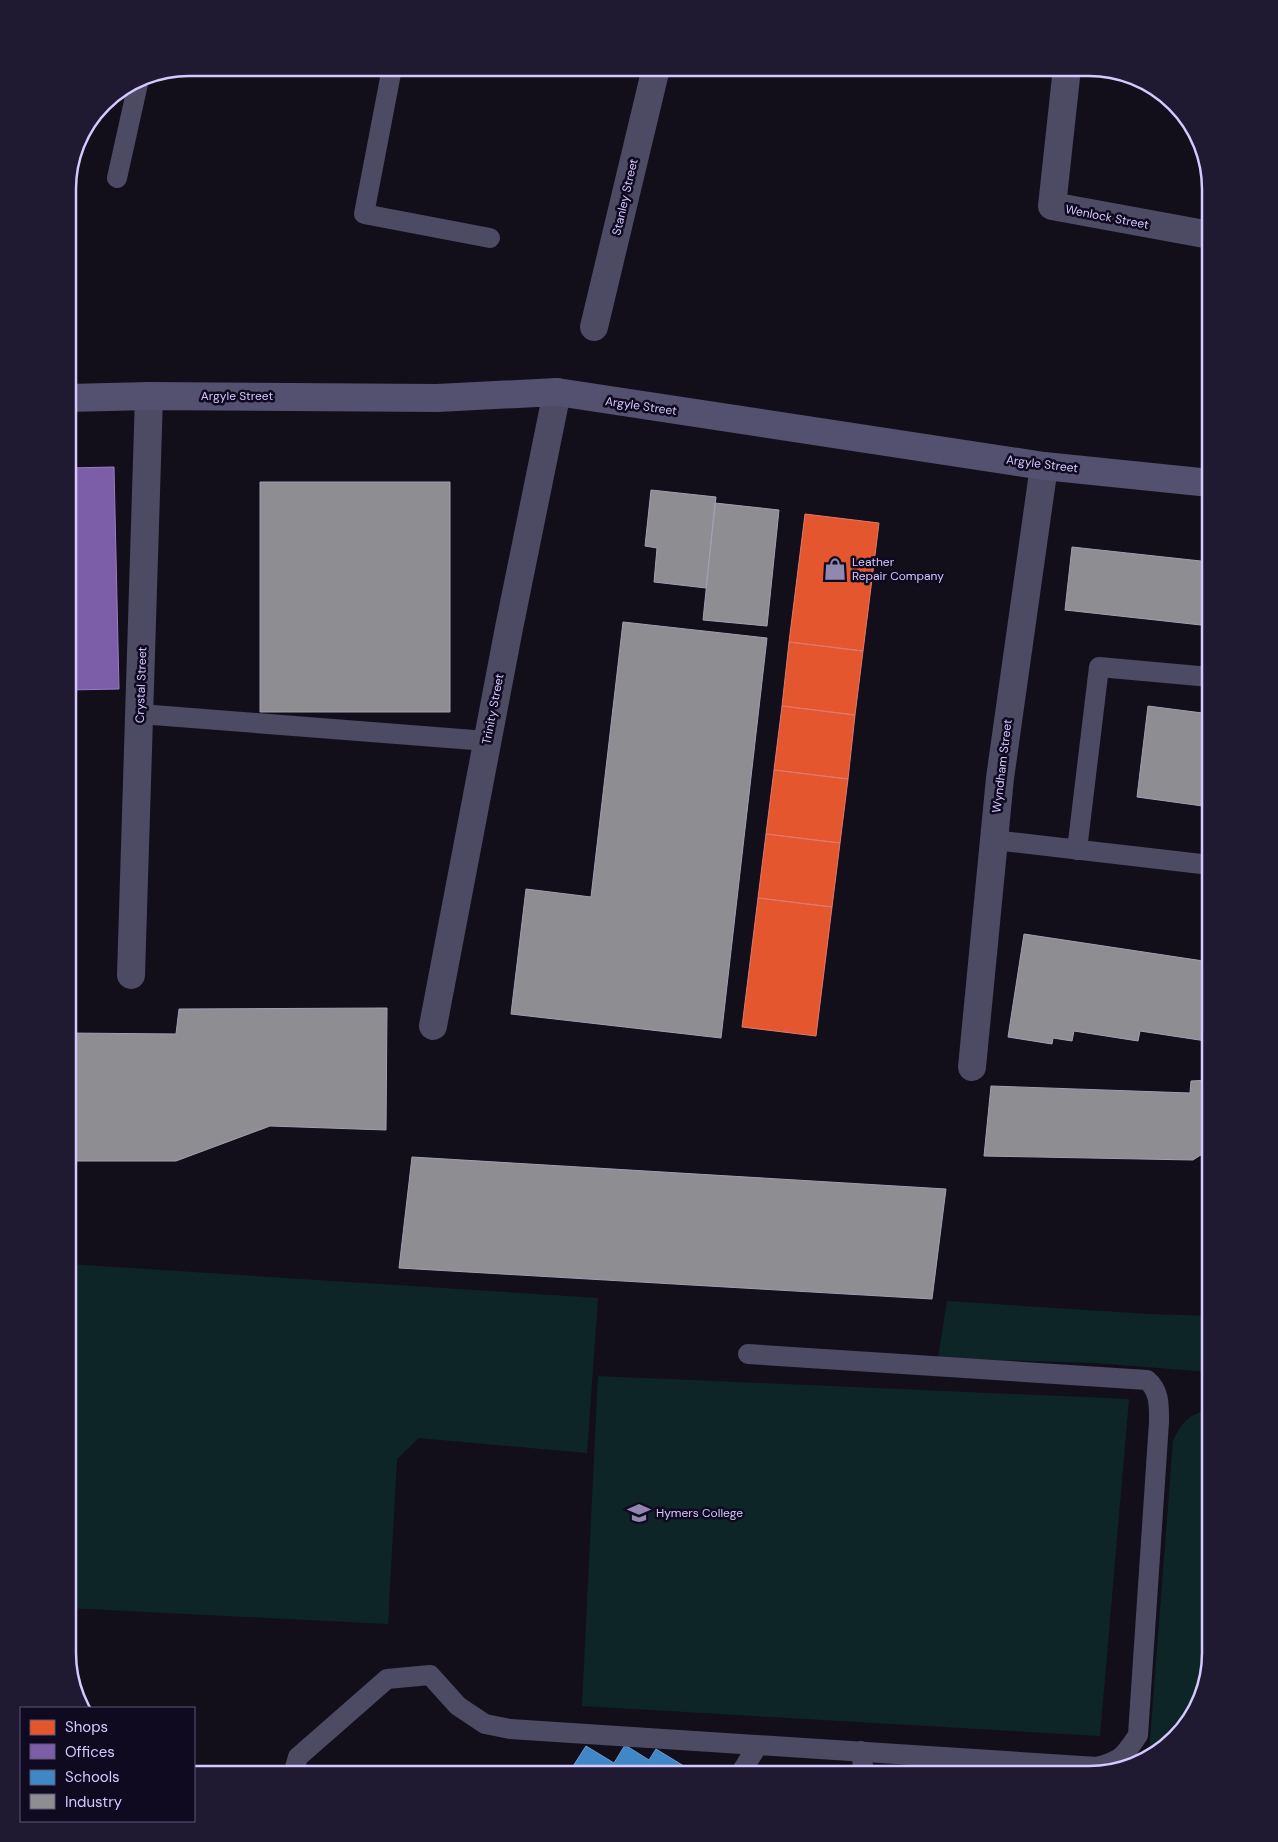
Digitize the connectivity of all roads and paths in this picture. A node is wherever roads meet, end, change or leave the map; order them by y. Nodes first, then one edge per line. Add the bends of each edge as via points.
1 (390, 76) edge
2 (654, 76) edge
3 (1066, 76) edge
4 (137, 89) edge
5 (117, 178) dead end
6 (1202, 234) edge
7 (490, 238) dead end
8 (594, 327) dead end
9 (557, 392) junction
10 (149, 396) junction
11 (76, 398) edge
12 (1044, 466) junction
13 (1202, 482) edge
14 (1202, 676) edge
15 (140, 714) junction
16 (487, 741) junction
17 (994, 840) junction
18 (1077, 850) junction
19 (1202, 863) edge
20 (131, 974) dead end
21 (433, 1026) dead end
22 (972, 1067) dead end
23 (748, 1354) dead end
24 (758, 1745) junction
25 (861, 1751) junction
26 (1107, 1764) edge
27 (295, 1766) edge
28 (745, 1766) edge
29 (865, 1766) edge
30 (1082, 1766) edge

1 - 7 lane via 364,214
2 - 8 street, Stanley Street
3 - 6 street, Wenlock Street via 1052,206
4 - 5 lane
9 - 10 street, Argyle Street via 437,398
9 - 12 street, Argyle Street
9 - 16 street, Trinity Street
10 - 11 street, Argyle Street
10 - 15 street, Crystal Street
12 - 13 street, Argyle Street
12 - 17 street, Wyndham Street
14 - 18 lane via 1099,667
15 - 16 lane
15 - 20 street, Crystal Street
16 - 21 street, Trinity Street
17 - 18 lane
17 - 22 street, Wyndham Street
18 - 19 lane
23 - 26 lane via 1147,1380 1154,1386 1159,1400 1159,1422 1138,1735 1126,1753 1116,1762
24 - 25 lane
24 - 27 lane via 510,1729 485,1724 458,1706 430,1675 387,1679 298,1757
24 - 28 lane
25 - 29 lane
25 - 30 lane

